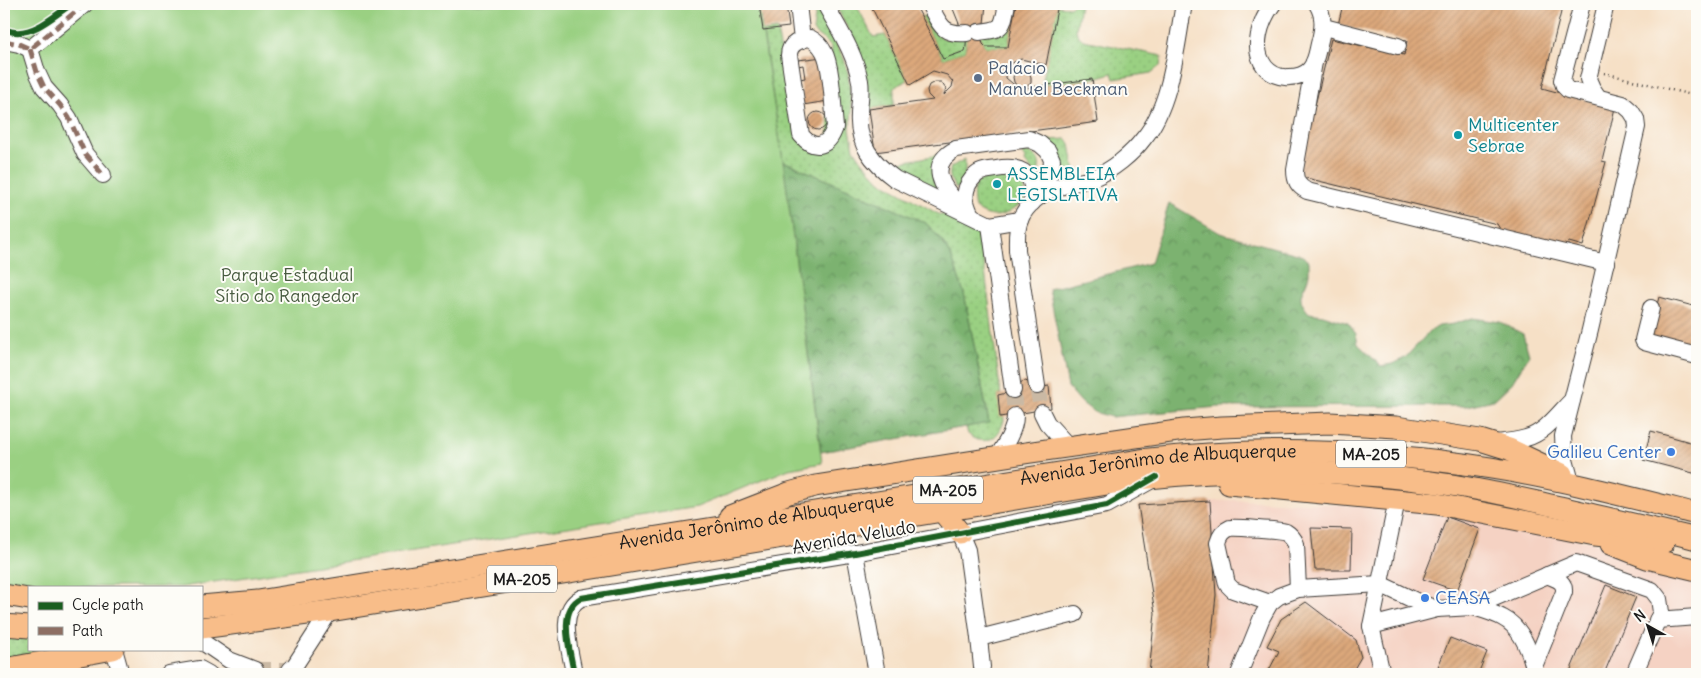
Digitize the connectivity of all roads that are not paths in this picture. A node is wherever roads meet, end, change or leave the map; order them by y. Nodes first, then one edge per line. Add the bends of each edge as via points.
1 (85, 4) edge
2 (798, 4) edge
3 (825, 4) edge
4 (929, 4) edge
5 (1008, 4) edge
6 (1184, 4) edge
7 (1265, 4) edge
8 (1273, 4) edge
9 (1318, 4) edge
10 (1582, 4) edge
11 (1606, 4) edge
12 (1263, 22) junction
13 (1324, 27) junction
14 (802, 40) junction
15 (4, 41) edge
16 (1398, 46) dead end
17 (30, 49) junction
18 (1314, 62) junction
19 (1285, 78) junction
20 (1598, 97) junction
21 (1308, 102) junction
22 (103, 175) dead end
23 (1032, 203) junction
24 (972, 216) junction
25 (1020, 220) junction
26 (990, 225) junction
27 (1606, 263) junction
28 (1651, 308) dead end
29 (1697, 356) edge
30 (1037, 386) tunnel mouth
31 (1013, 390) tunnel mouth
32 (1572, 400) junction
33 (1042, 413) tunnel mouth
34 (1016, 416) tunnel mouth
35 (1494, 443) junction
36 (1068, 446) junction
37 (997, 457) junction
38 (1156, 478) junction
39 (1570, 478) junction
40 (1598, 490) junction
41 (1397, 500) junction
42 (768, 501) junction
43 (942, 511) junction
44 (1697, 514) edge
45 (756, 520) junction
46 (690, 531) junction
47 (960, 533) junction
48 (1595, 535) junction
49 (1697, 538) edge
50 (772, 539) junction
51 (1697, 545) edge
52 (855, 554) junction
53 (1697, 570) edge
54 (1547, 575) junction
55 (1380, 584) junction
56 (1298, 589) junction
57 (4, 595) edge
58 (28, 599) edge
59 (4, 602) edge
60 (28, 603) edge
61 (1270, 603) junction
62 (202, 606) edge
63 (1474, 607) junction
64 (1437, 609) junction
65 (330, 611) junction
66 (1075, 614) dead end
67 (1697, 617) edge
68 (271, 620) junction
69 (1658, 620) junction
70 (4, 625) edge
71 (1371, 626) junction
72 (28, 627) edge
73 (202, 628) edge
74 (202, 635) edge
75 (979, 638) junction
76 (202, 642) edge
77 (109, 650) edge
78 (114, 650) edge
79 (230, 667) edge
80 (982, 667) dead end
81 (14, 670) edge
82 (255, 670) dead end
83 (290, 670) dead end
84 (1532, 671) edge
85 (121, 674) edge
86 (169, 674) edge
87 (209, 674) edge
88 (574, 674) edge
89 (877, 674) edge
90 (1239, 674) edge
91 (1382, 674) edge
92 (1634, 674) edge

1 - 17 street
2 - 14 street
3 - 24 street via 856,63 860,82 859,133 872,159 895,179
4 - 5 street via 943,28 954,34 997,30 1002,26
6 - 23 street via 1162,107 1144,138 1109,170 1054,189
7 - 12 street
8 - 12 street
9 - 13 street
10 - 20 street via 1562,80 1568,90
11 - 20 street via 1588,79
12 - 19 street via 1259,56 1267,70
13 - 16 street
13 - 18 street
14 - 14 street via 789,50 801,134 811,144 819,145 832,137 835,126 828,62 816,41 810,38
15 - 17 street
17 - 22 street via 44,87 69,118 85,154
18 - 19 street via 1301,75
18 - 21 street
19 - 21 street via 1299,86
20 - 27 street via 1623,104 1636,119 1637,127
21 - 27 street via 1295,170 1295,180 1303,189
23 - 24 street via 1034,192 1022,169 1010,166 978,172 968,184 965,198
23 - 24 street via 1051,172 1052,160 1040,144 1029,139 956,149 942,160 940,178 950,197
23 - 25 street
24 - 26 street
25 - 26 street
25 - 30 street via 1017,250
26 - 31 street
27 - 32 street
28 - 29 street via 1644,342
32 - 35 street via 1538,432 1526,438
32 - 39 street via 1563,436
33 - 36 street
34 - 37 street
35 - 36 main road via 1396,427 1330,423 1184,430
35 - 39 main road
36 - 37 main road
37 - 42 main road via 815,486
38 - 41 main road, Avenida Jerônimo de Albuquerque
38 - 43 main road, Avenida Jerônimo de Albuquerque / MA-205
38 - 47 street, Avenida Veludo via 1107,505
38 - 49 main road, Avenida Jerônimo de Albuquerque / MA-205 via 1271,472 1377,476 1476,489
39 - 40 main road, MA-205
40 - 44 main road, Avenida Jerônimo de Albuquerque / MA-205
40 - 45 main road, Avenida Jerônimo de Albuquerque / MA-205 via 1492,468 1390,456 1336,451 1236,451 1140,460
41 - 48 main road, Avenida Jerônimo de Albuquerque via 1455,507
41 - 55 street
42 - 45 main road via 759,510
42 - 46 main road
43 - 47 main road
43 - 50 main road, Avenida Jerônimo de Albuquerque / MA-205
45 - 46 main road, Avenida Jerônimo de Albuquerque / MA-205
45 - 50 main road via 762,534
46 - 62 main road, Avenida Jerônimo de Albuquerque / MA-205 via 258,601
47 - 52 street, Avenida Veludo
47 - 75 street via 967,550
48 - 51 main road
48 - 53 main road via 1618,548
50 - 65 main road, Avenida Jerônimo de Albuquerque / MA-205
52 - 88 street, Avenida Veludo via 582,598 570,608 566,617
52 - 89 street
54 - 63 street
54 - 69 street via 1576,563 1652,590 1660,605
54 - 84 street via 1560,580 1564,592
55 - 56 street
55 - 64 street
55 - 71 street
56 - 61 street
56 - 61 street via 1293,538 1285,532 1232,527 1219,536 1218,543 1227,584 1233,590
57 - 58 main road
59 - 60 main road
61 - 90 street
63 - 64 street
63 - 84 street via 1509,622 1526,645
64 - 71 street
65 - 68 main road, Avenida Jerônimo de Albuquerque / MA-205
65 - 83 street
66 - 75 street
67 - 69 street
68 - 73 main road, Avenida Jerônimo de Albuquerque / MA-205
68 - 74 main road
69 - 92 street
70 - 72 main road
71 - 91 street
75 - 80 street
76 - 79 street
77 - 81 main road
78 - 85 street
79 - 82 street
86 - 87 street via 200,669

